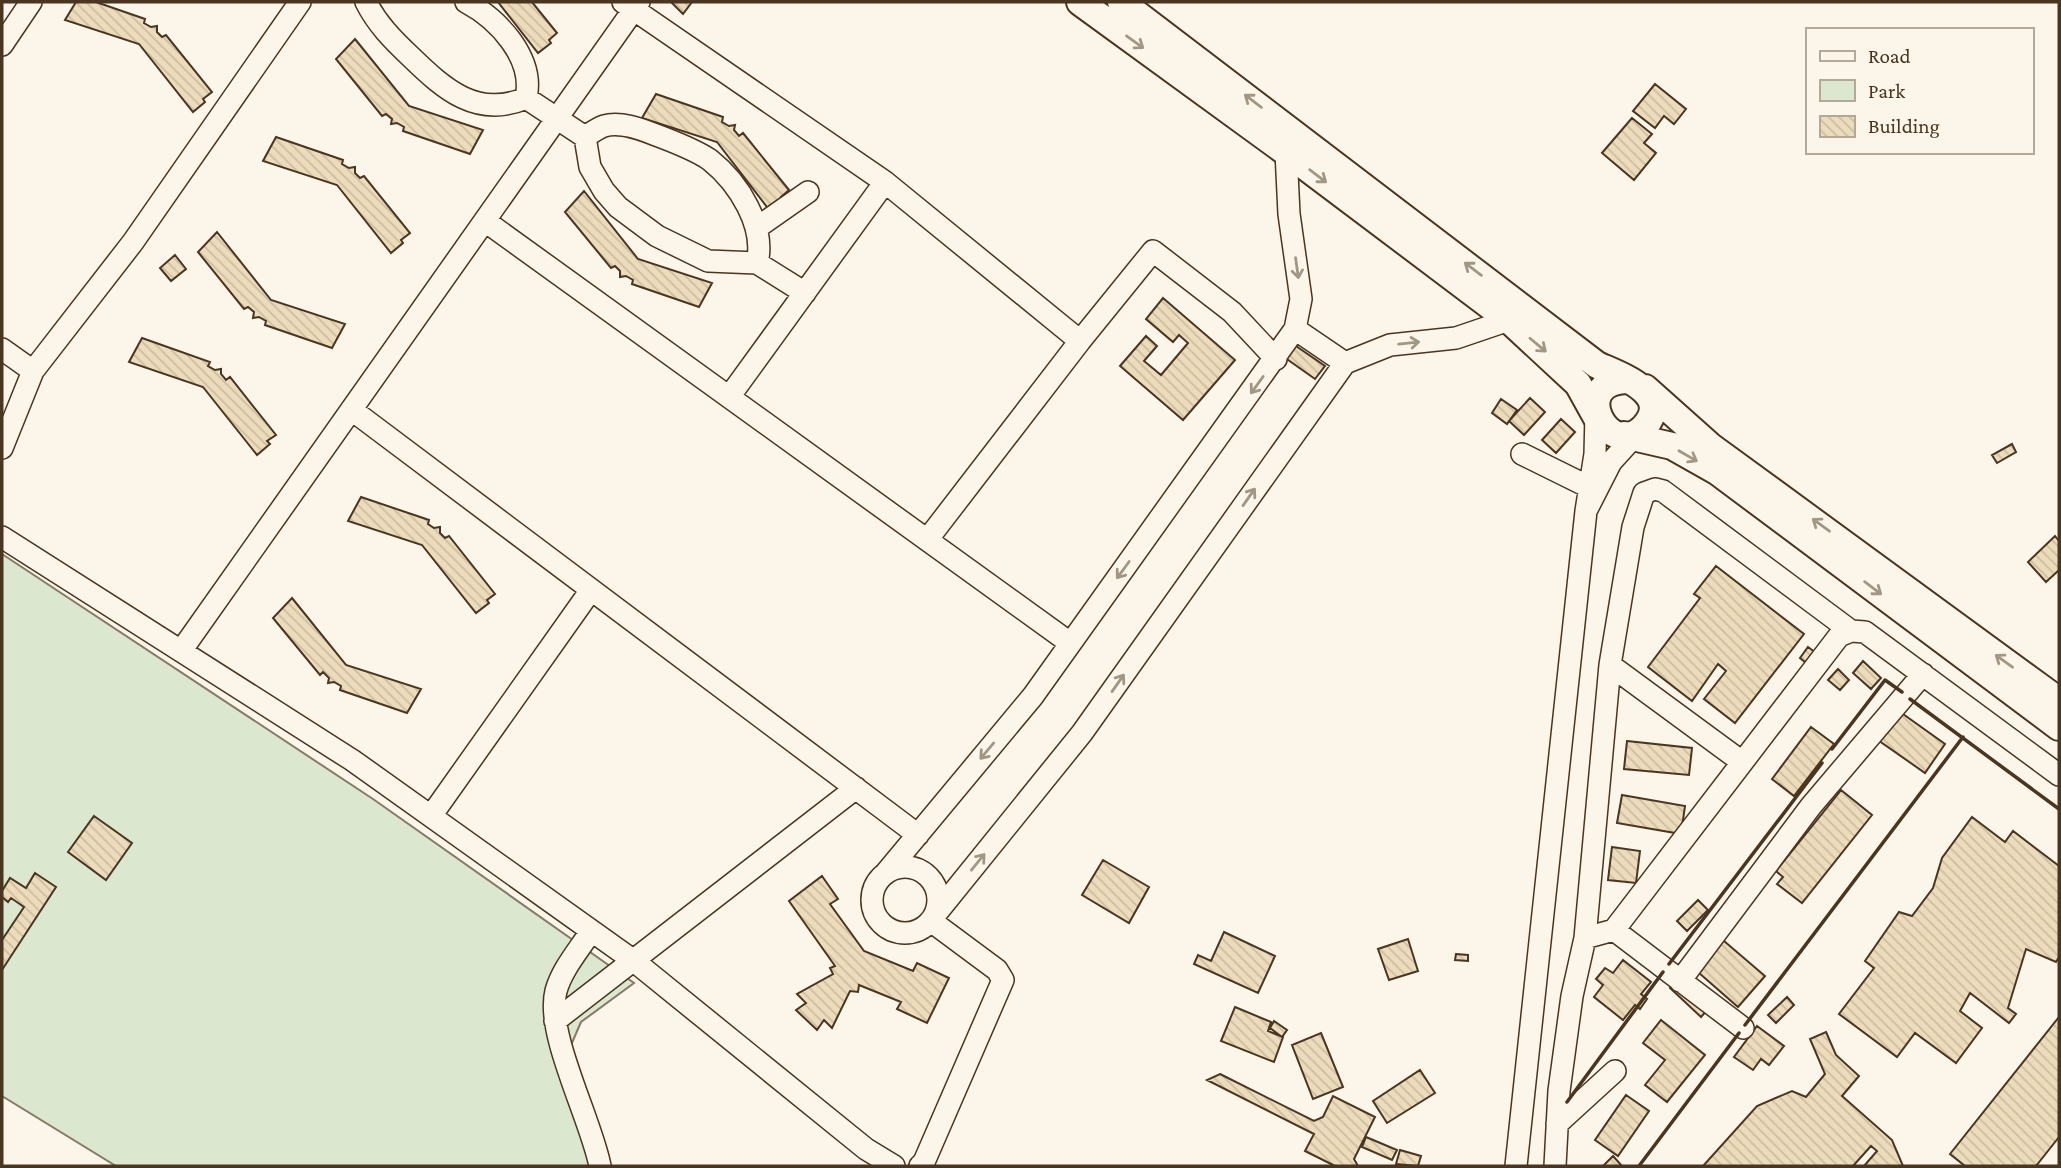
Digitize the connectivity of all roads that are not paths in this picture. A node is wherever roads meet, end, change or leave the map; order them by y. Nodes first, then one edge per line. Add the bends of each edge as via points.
1 (31, 2) edge
2 (300, 2) edge
3 (366, 2) edge
4 (466, 2) edge
5 (1080, 2) edge
6 (1121, 2) edge
7 (632, 4) edge
8 (2, 45) edge
9 (526, 98) junction
10 (557, 118) junction
11 (585, 136) junction
12 (1286, 152) junction
13 (885, 182) junction
14 (807, 192) dead end
15 (485, 221) junction
16 (758, 227) junction
17 (757, 263) junction
18 (804, 293) junction
19 (1509, 320) junction
20 (1295, 329) junction
21 (1080, 341) junction
22 (2, 349) edge
23 (1276, 359) junction
24 (1345, 363) junction
25 (33, 371) junction
26 (1636, 384) junction
27 (729, 397) junction
28 (352, 410) junction
29 (1598, 418) junction
30 (1633, 434) junction
31 (2, 448) edge
32 (1522, 454) dead end
33 (1592, 489) junction
34 (2, 537) edge
35 (927, 540) junction
36 (591, 590) junction
37 (1851, 631) junction
38 (1070, 643) junction
39 (181, 651) junction
40 (1609, 665) junction
41 (1923, 674) junction
42 (2059, 701) edge
43 (2059, 727) edge
44 (1742, 762) junction
45 (2059, 775) edge
46 (856, 788) junction
47 (431, 816) junction
48 (918, 835) junction
49 (885, 874) junction
50 (933, 918) junction
51 (1614, 930) junction
52 (592, 931) junction
53 (1585, 938) junction
54 (634, 961) junction
55 (1680, 981) junction
56 (555, 1020) junction
57 (1743, 1028) dead end
58 (1615, 1071) dead end
59 (1557, 1124) junction
60 (600, 1166) edge
61 (894, 1166) edge
62 (920, 1166) edge
63 (1516, 1166) edge
64 (1555, 1166) edge

1 - 8 street
2 - 25 street via 133,242
3 - 9 street via 394,40 460,99 510,105
4 - 9 street via 502,27 523,65
5 -> 12 main road
26 -> 6 main road via 1598,365
7 - 10 street
7 - 13 street
9 - 10 street
10 - 11 street
10 - 15 street
11 - 16 street via 604,126 623,125 685,146 710,161 732,183
11 - 17 street via 590,167 604,191 647,229 708,261
12 -> 19 main road
12 -> 20 street via 1301,299
13 - 18 street
13 - 21 street
14 - 16 street
15 - 27 street
15 - 28 street
16 - 17 street via 761,247
17 - 18 street
18 - 27 street
24 -> 19 street via 1390,345 1456,338
19 -> 29 main road via 1578,384
20 - 23 street
20 - 24 street
21 - 23 street via 1153,251 1232,312
21 - 35 street
22 - 25 street
23 -> 38 street
50 -> 24 street via 1082,733
25 - 31 street
26 - 29 main road via 1610,382 1603,388 1596,404
26 - 30 main road via 1652,404 1647,422
42 -> 26 main road via 1710,446
27 - 35 street
28 - 36 street
28 - 39 street
29 - 30 main road via 1614,434
29 - 33 street
30 - 33 street
30 -> 43 main road via 1672,446 1718,472
32 - 33 street
33 - 63 street via 1586,511
34 - 39 street
35 - 38 street
36 - 46 street
36 - 47 street
37 - 40 street via 1655,489 1640,500
37 - 41 street via 1865,632
37 - 44 street via 1839,636
38 -> 48 street via 1033,696
39 - 47 street
40 - 44 street
40 - 53 street
41 - 45 street
41 - 55 street via 1811,806
44 - 51 street
46 - 48 street
46 - 54 street
47 - 52 street
48 - 49 street
49 - 50 street via 906,867 926,875 938,893
49 - 50 street via 872,901 878,920 906,934
50 - 62 street via 997,970 1003,980
51 - 53 street
51 - 55 street
52 - 54 street
52 - 56 street via 556,991
53 - 59 street via 1572,996
54 - 56 street
54 - 61 street via 866,1149
55 - 57 street
56 - 60 street
58 - 59 street
59 - 64 street

